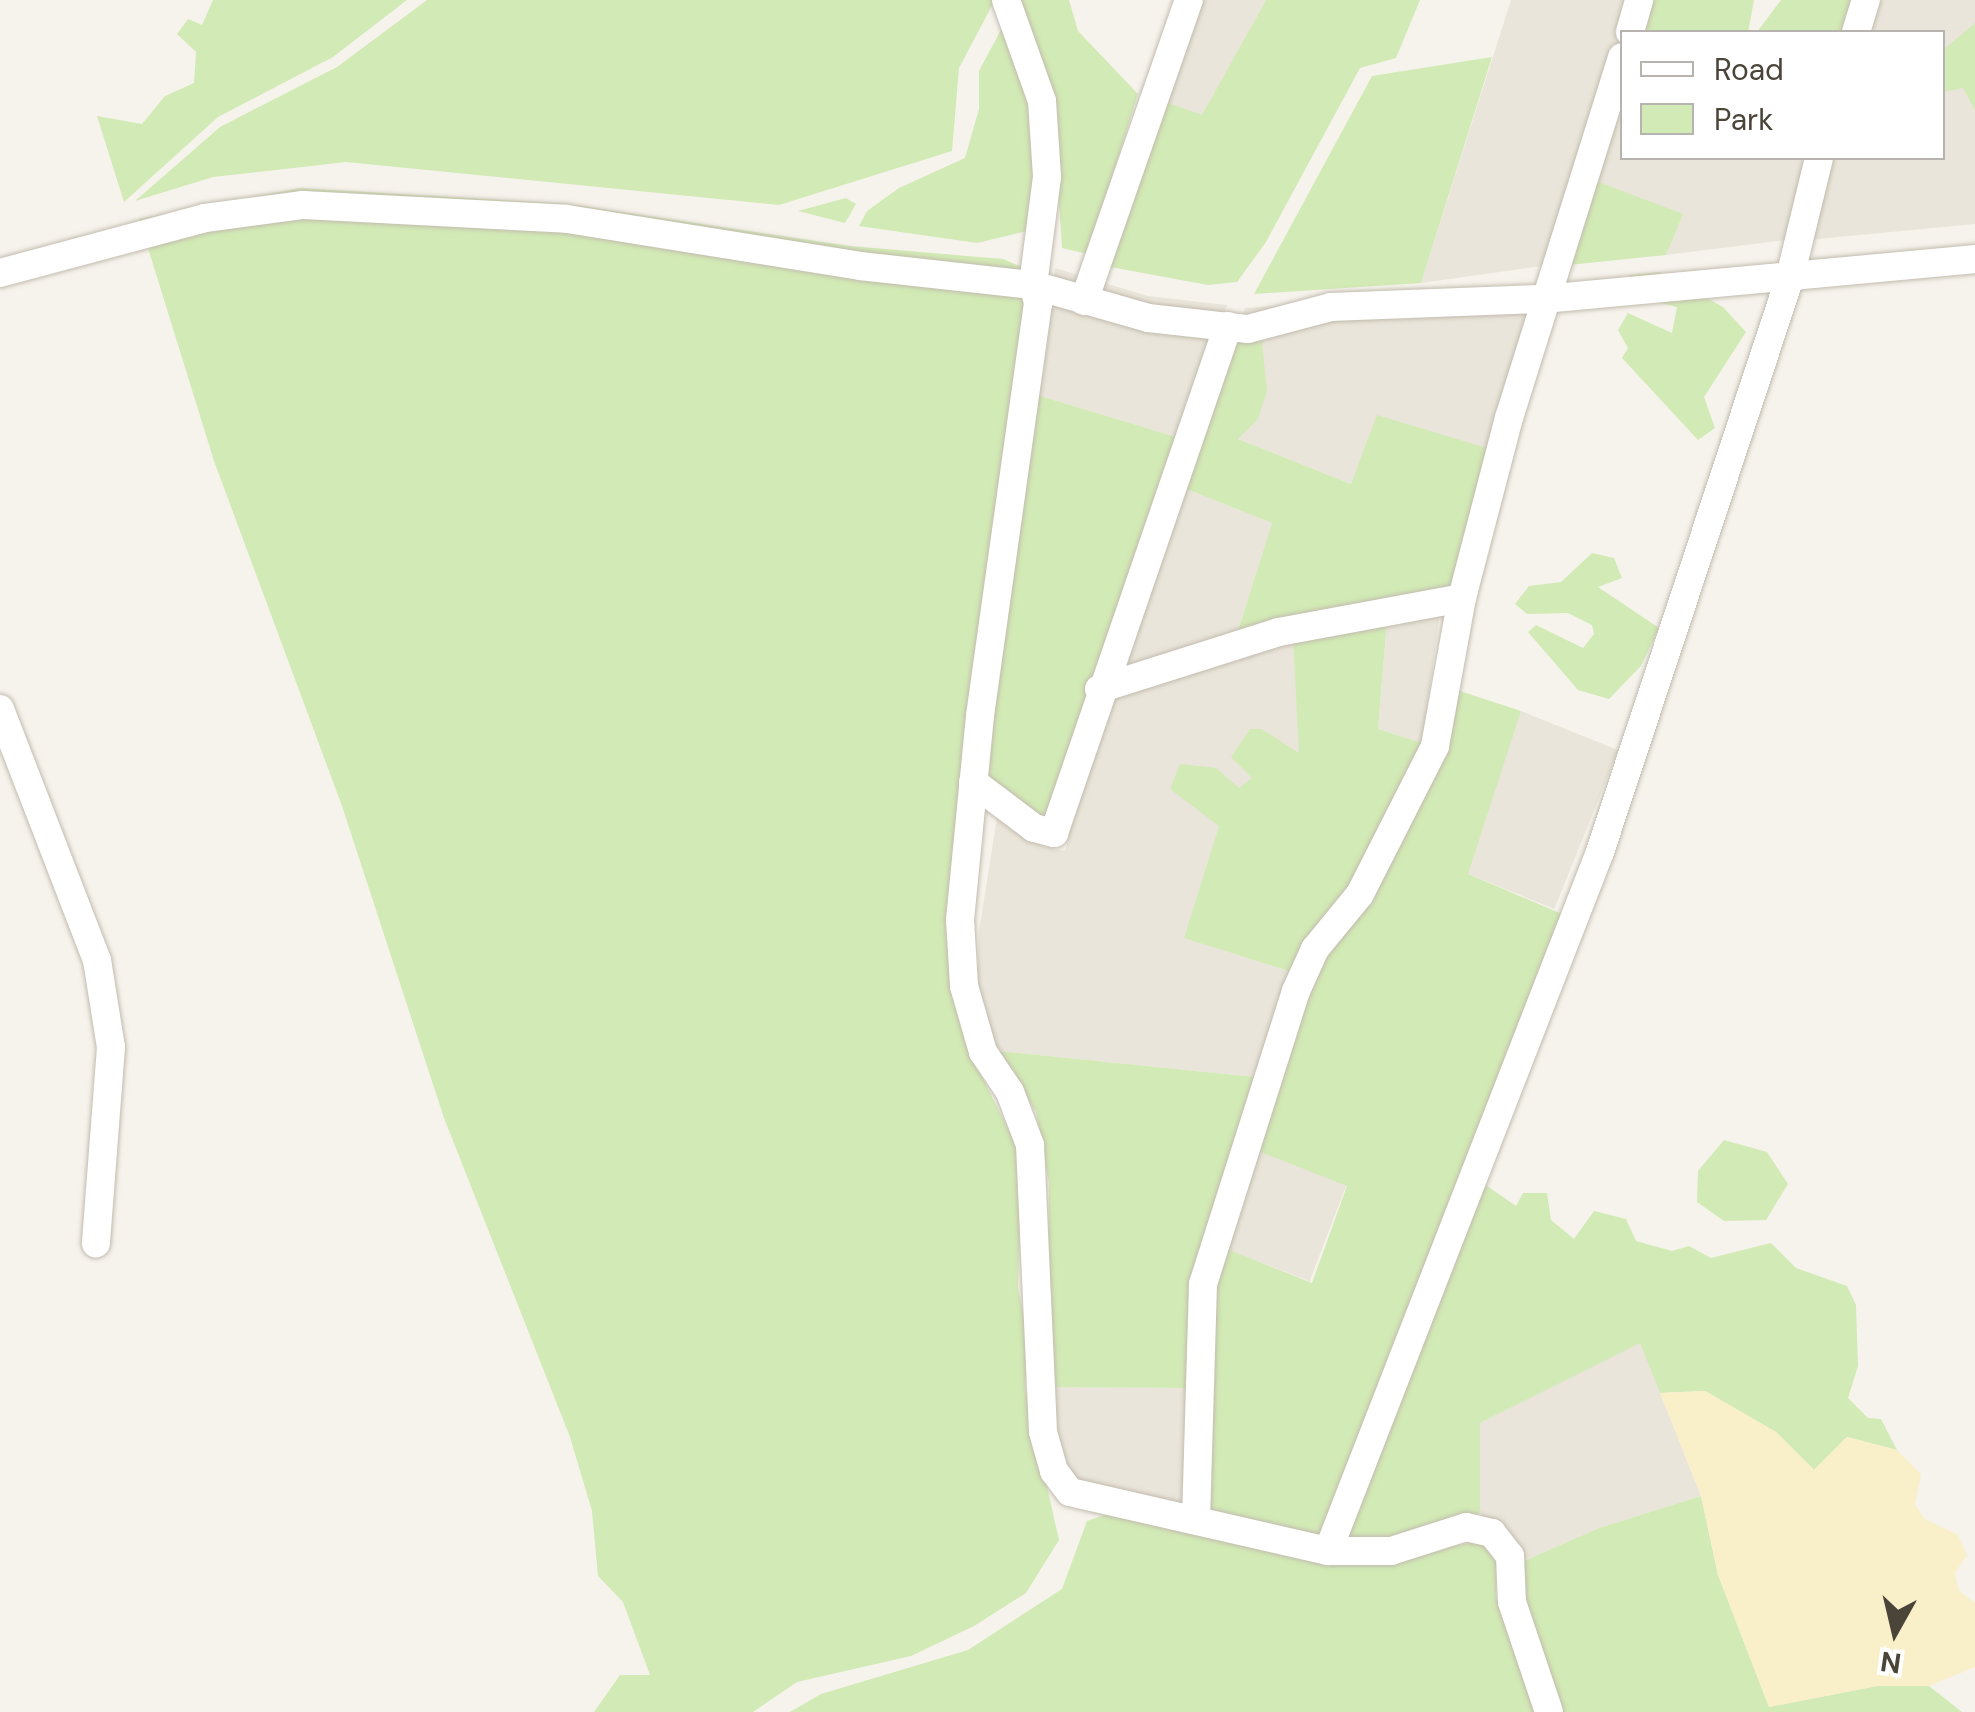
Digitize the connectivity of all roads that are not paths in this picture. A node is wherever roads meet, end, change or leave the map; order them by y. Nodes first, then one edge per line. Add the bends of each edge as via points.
1 (1006, 0) edge
2 (1190, 0) edge
3 (1639, 0) edge
4 (1866, 0) edge
5 (1631, 30) edge
6 (1857, 30) edge
7 (1620, 63) edge
8 (1819, 160) edge
9 (1975, 259) edge
10 (0, 273) edge
11 (1790, 277) junction
12 (1033, 285) junction
13 (1544, 299) junction
14 (1084, 301) junction
15 (1228, 326) junction
16 (1462, 598) junction
17 (1098, 689) junction
18 (0, 710) edge
19 (973, 782) junction
20 (96, 1243) dead end
21 (1196, 1520) junction
22 (1328, 1550) junction
23 (1549, 1712) edge

1 - 12 street via 1042,101 1046,134
2 - 14 street
3 - 5 street
4 - 6 street
7 - 13 street
8 - 11 street
9 - 11 street
10 - 12 street via 206,218 303,205 567,219 860,266
11 - 13 street
11 - 22 street via 1600,852
12 - 14 street
12 - 19 street via 1038,303
13 - 15 street via 1399,301 1331,307 1248,329
13 - 16 street
14 - 15 street via 1148,318
15 - 17 street
16 - 17 street via 1298,627
16 - 21 street via 1435,746 1360,894 1315,949 1296,990 1204,1284
17 - 19 street via 1054,833 1034,828
18 - 20 street via 97,960 112,1047
19 - 21 street via 960,920 964,986 983,1052 1010,1092 1030,1145 1042,1432 1054,1471 1070,1492
21 - 22 street
22 - 23 street via 1390,1551 1466,1527 1492,1533 1510,1556 1512,1602

